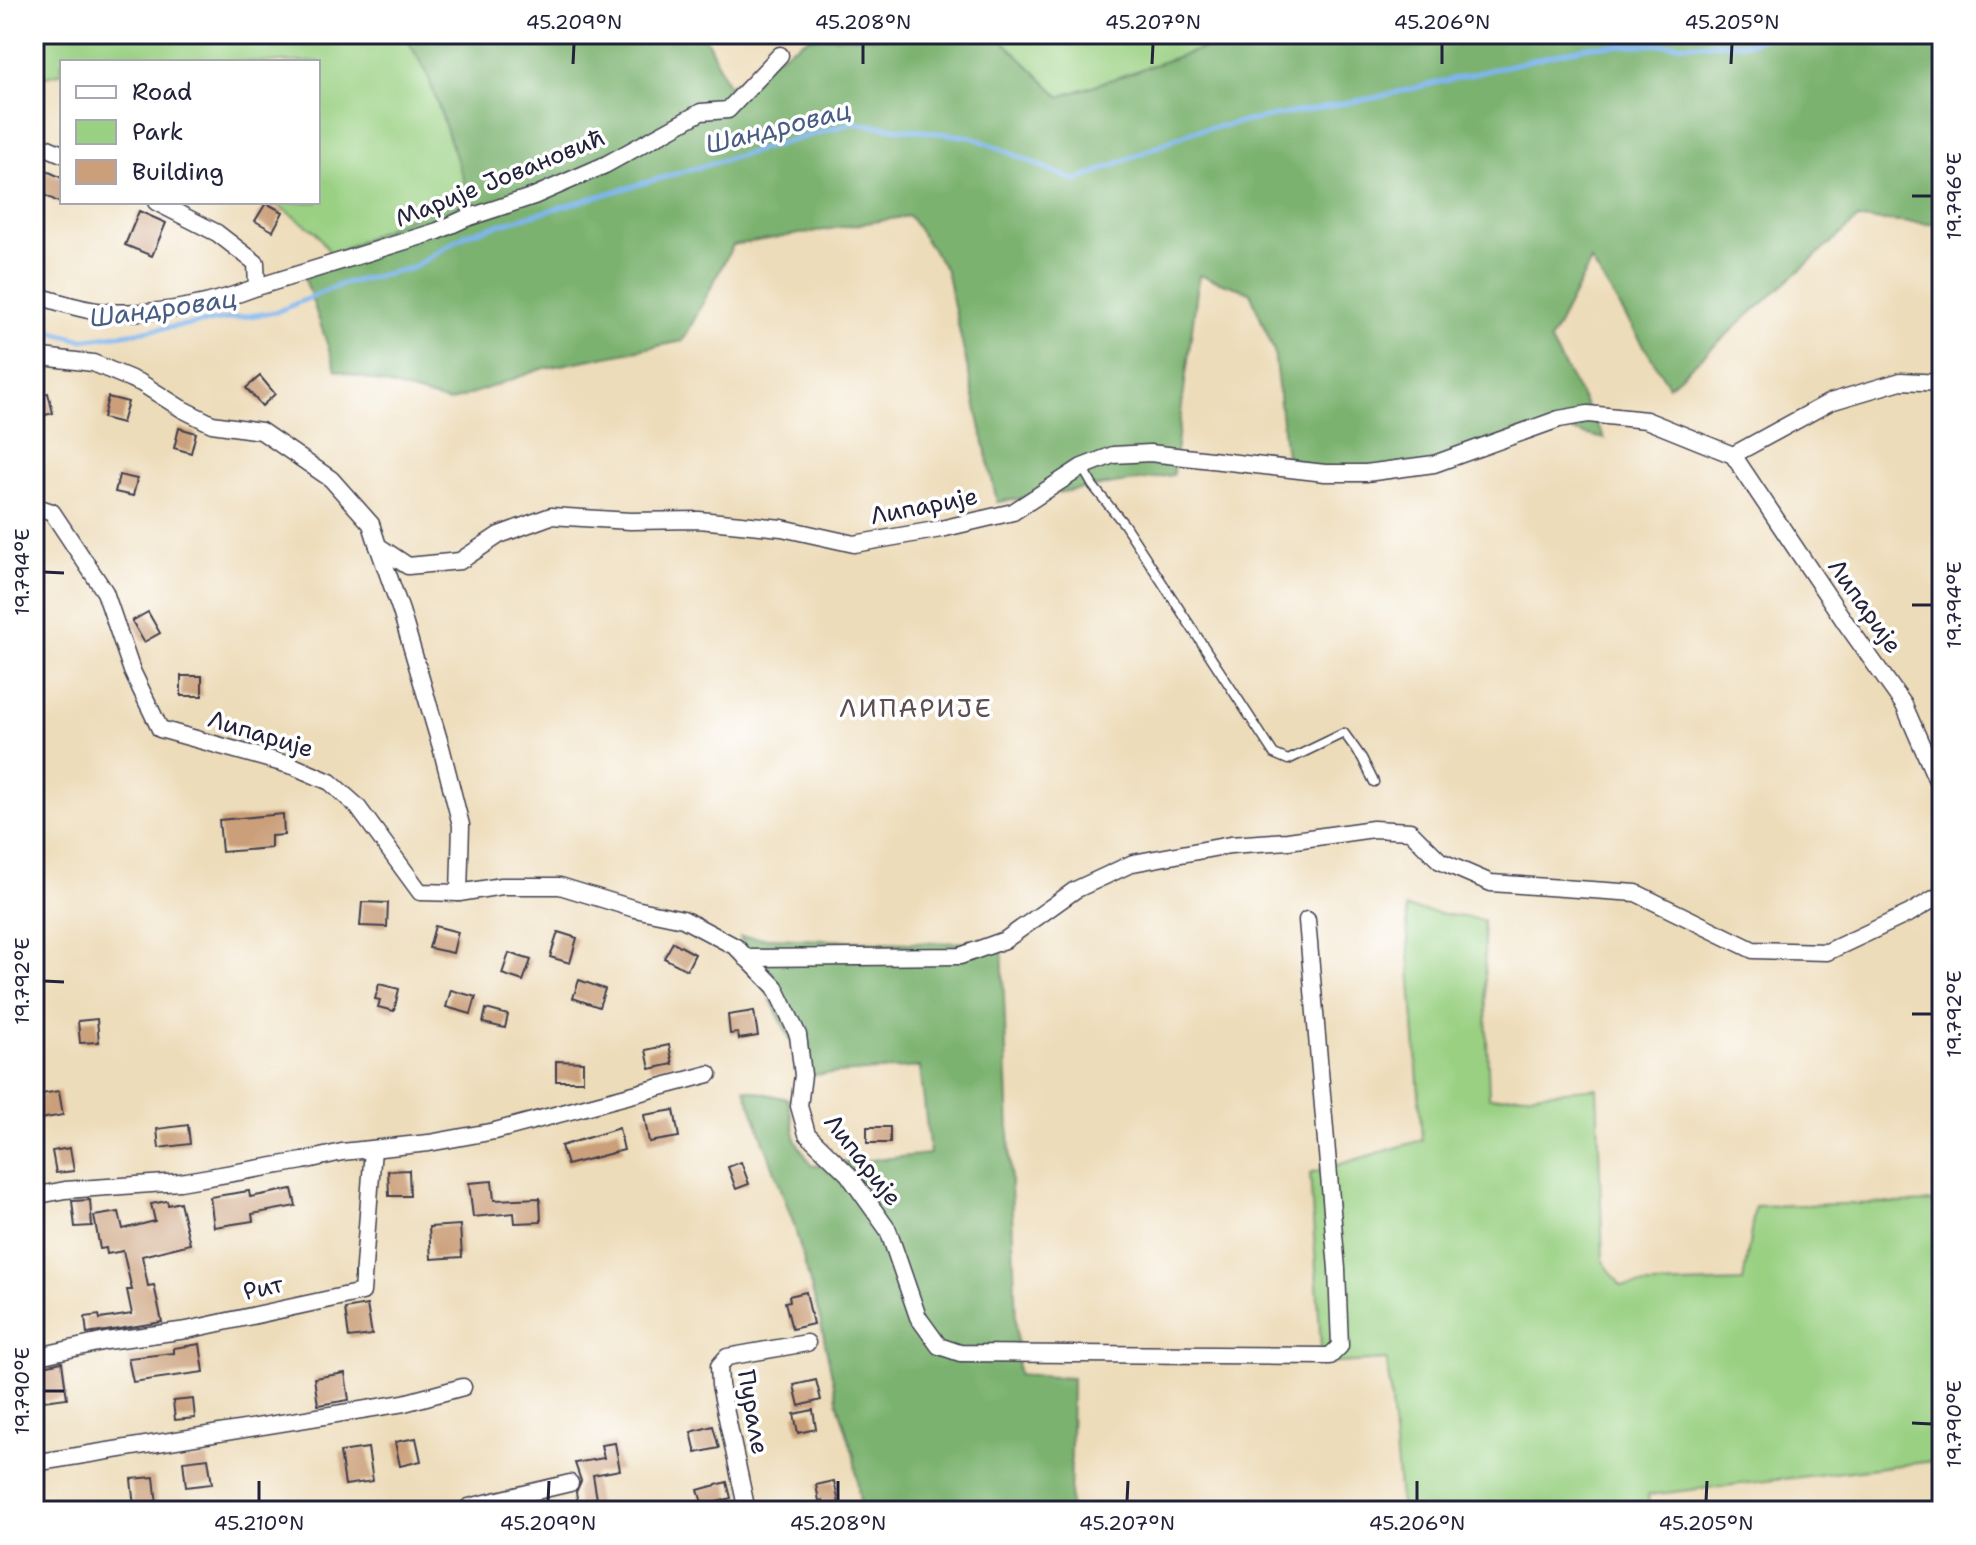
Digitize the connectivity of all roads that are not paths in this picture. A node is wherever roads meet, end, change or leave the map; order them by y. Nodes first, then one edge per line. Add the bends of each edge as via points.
1 (780, 55) dead end
2 (34, 142) edge
3 (60, 153) edge
4 (160, 204) edge
5 (257, 287) junction
6 (34, 295) edge
7 (34, 356) edge
8 (1942, 383) edge
9 (1733, 455) junction
10 (1082, 467) junction
11 (34, 506) edge
12 (378, 546) junction
13 (1374, 782) dead end
14 (1942, 792) edge
15 (459, 893) junction
16 (1942, 894) edge
17 (1307, 920) dead end
18 (746, 958) junction
19 (709, 1074) dead end
20 (373, 1149) junction
21 (34, 1196) edge
22 (807, 1343) dead end
23 (34, 1357) edge
24 (463, 1387) dead end
25 (34, 1463) edge
26 (570, 1483) dead end
27 (464, 1511) edge
28 (747, 1511) edge

1 - 5 street, Марије Јовановић via 728,110 701,112 605,165 438,231
2 - 3 street
4 - 5 street via 217,233 256,263
5 - 6 street, Марије Јовановић via 220,301 105,312
7 - 12 street via 93,363 141,383 212,424 269,435 331,479 371,524
8 - 9 street via 1901,381 1830,402
9 - 10 street, Липарије via 1646,420 1588,414 1559,419 1434,464 1366,473 1150,453 1113,455
9 - 14 street, Липарије via 1904,705
10 - 12 street, Липарије via 1013,512 854,544 782,528 699,520 551,516 499,535 460,561 408,566
10 - 13 lane via 1274,754 1288,760 1344,733
11 - 15 street, Липарије via 52,512 105,592 132,671 160,729 293,766 330,782 357,806 420,892
12 - 15 street via 461,825
15 - 18 street, Липарије via 502,886 560,886 683,919 736,947
16 - 18 street via 1827,952 1753,950 1636,893 1491,883 1440,861 1410,831 1373,829 1230,845 1133,863 1075,890 1005,940 960,956
17 - 18 street, Липарије via 1337,1269 1340,1346 1330,1356 960,1353 939,1346 918,1317 888,1230 848,1174 807,1134 799,1106 803,1075 798,1035 775,987
19 - 20 street via 495,1131
20 - 21 street via 180,1182
20 - 23 street, Рит via 362,1292
22 - 28 street, Пурале via 727,1357 719,1366
24 - 25 street via 404,1403
26 - 27 street

